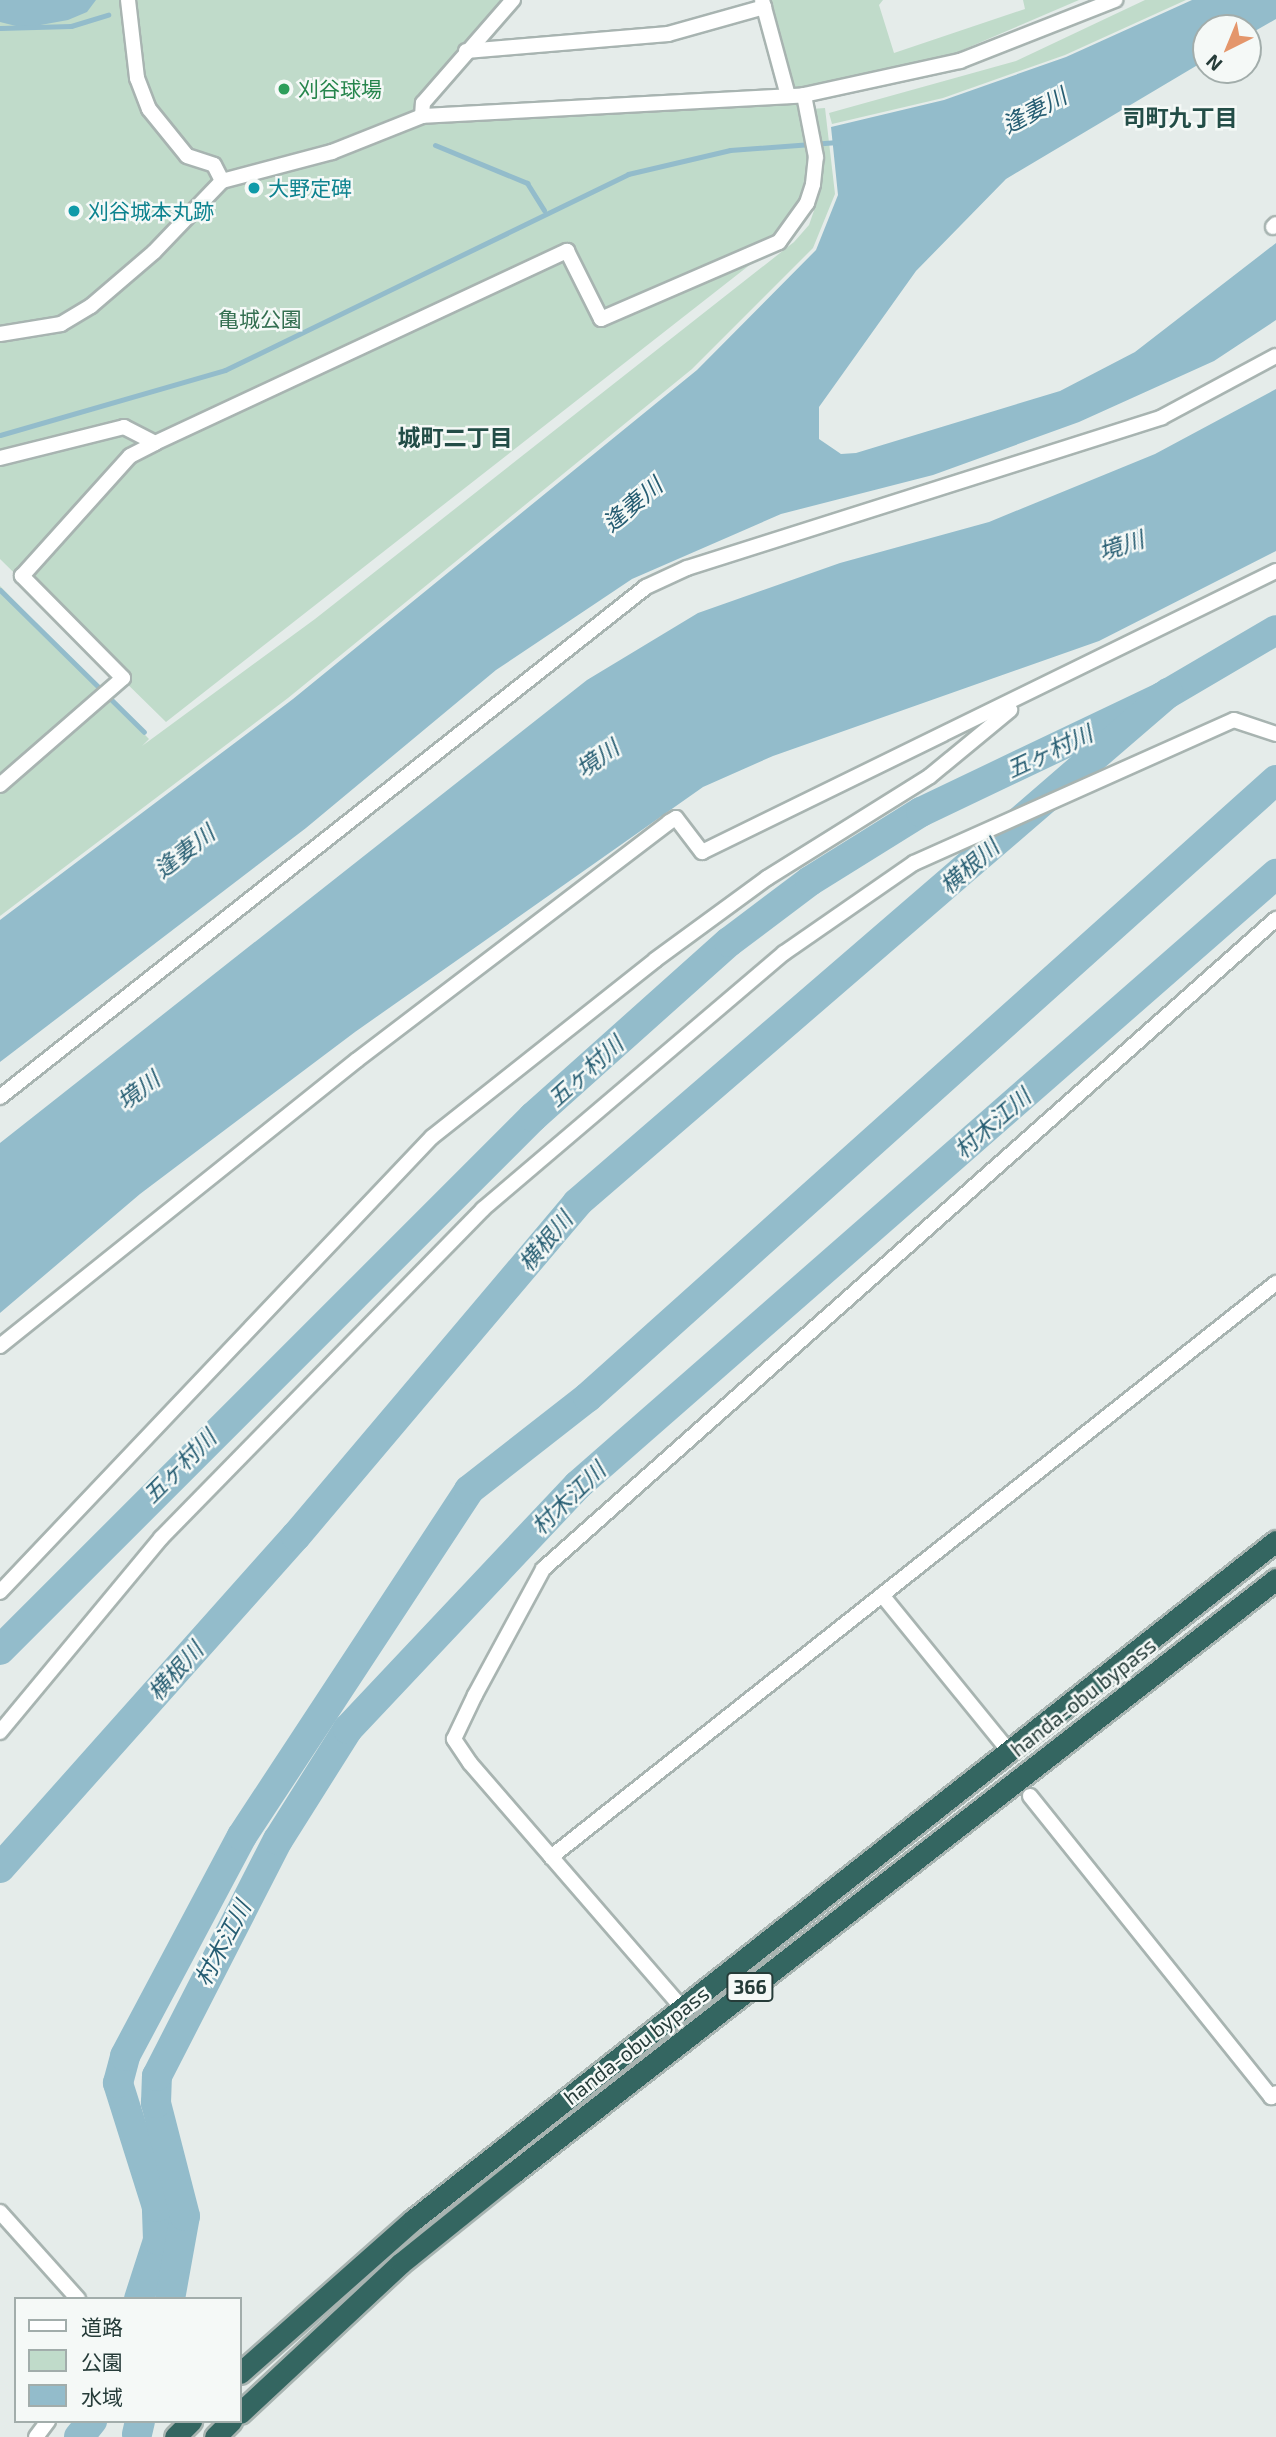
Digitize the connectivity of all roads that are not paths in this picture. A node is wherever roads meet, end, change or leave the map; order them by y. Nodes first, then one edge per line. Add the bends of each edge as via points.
1 (128, 0) edge
2 (513, 0) edge
3 (1115, 0) edge
4 (763, 4) edge
5 (466, 51) junction
6 (804, 95) junction
7 (788, 96) junction
8 (422, 116) junction
9 (222, 181) junction
10 (0, 334) edge
11 (1276, 356) edge
12 (155, 443) junction
13 (0, 458) edge
14 (1276, 571) edge
15 (1027, 696) junction
16 (1276, 734) edge
17 (0, 785) edge
18 (1276, 919) edge
19 (0, 1097) edge
20 (1276, 1283) edge
21 (0, 1346) edge
22 (1276, 1541) edge
23 (1276, 1580) edge
24 (0, 1592) edge
25 (882, 1595) junction
26 (0, 1732) edge
27 (1009, 1751) junction
28 (1030, 1796) dead end
29 (551, 1857) junction
30 (687, 2004) junction
31 (1276, 2092) edge
32 (0, 2211) edge
33 (76, 2297) edge
34 (242, 2371) edge
35 (242, 2411) edge
36 (189, 2423) edge
37 (229, 2423) edge
38 (175, 2437) edge
39 (215, 2437) edge

1 - 9 street via 137,78 149,109 187,156 214,165
2 - 5 street
3 - 6 street via 960,61
4 - 5 street via 668,34
4 - 7 street
5 - 8 street via 423,103
6 - 7 street
6 - 12 street via 816,157 813,184 807,203 779,242 601,319 568,251
7 - 8 street
8 - 9 street via 332,152
9 - 10 street via 154,252 91,306 51,327
11 - 19 street via 1162,417 687,568 646,587
12 - 13 street via 124,427
12 - 17 street via 130,456 22,576 123,678
14 - 15 street
15 - 21 street via 702,852 676,818 669,822 357,1060
15 - 24 street via 930,776 767,878 655,960 432,1137
16 - 26 street via 1234,720 914,863 784,953 483,1209 162,1538
18 - 29 street via 543,1569 454,1740
20 - 25 street
22 - 27 highway, handa-obu bypass / 366
23 - 35 highway, handa-obu bypass / 366 via 503,2181 401,2263
25 - 27 street
25 - 29 street
27 - 30 highway, handa-obu bypass / 366
28 - 31 street via 1271,2097
29 - 30 street via 677,2002
30 - 34 highway, handa-obu bypass / 366 via 413,2220
32 - 33 street
36 - 38 highway
37 - 39 highway

